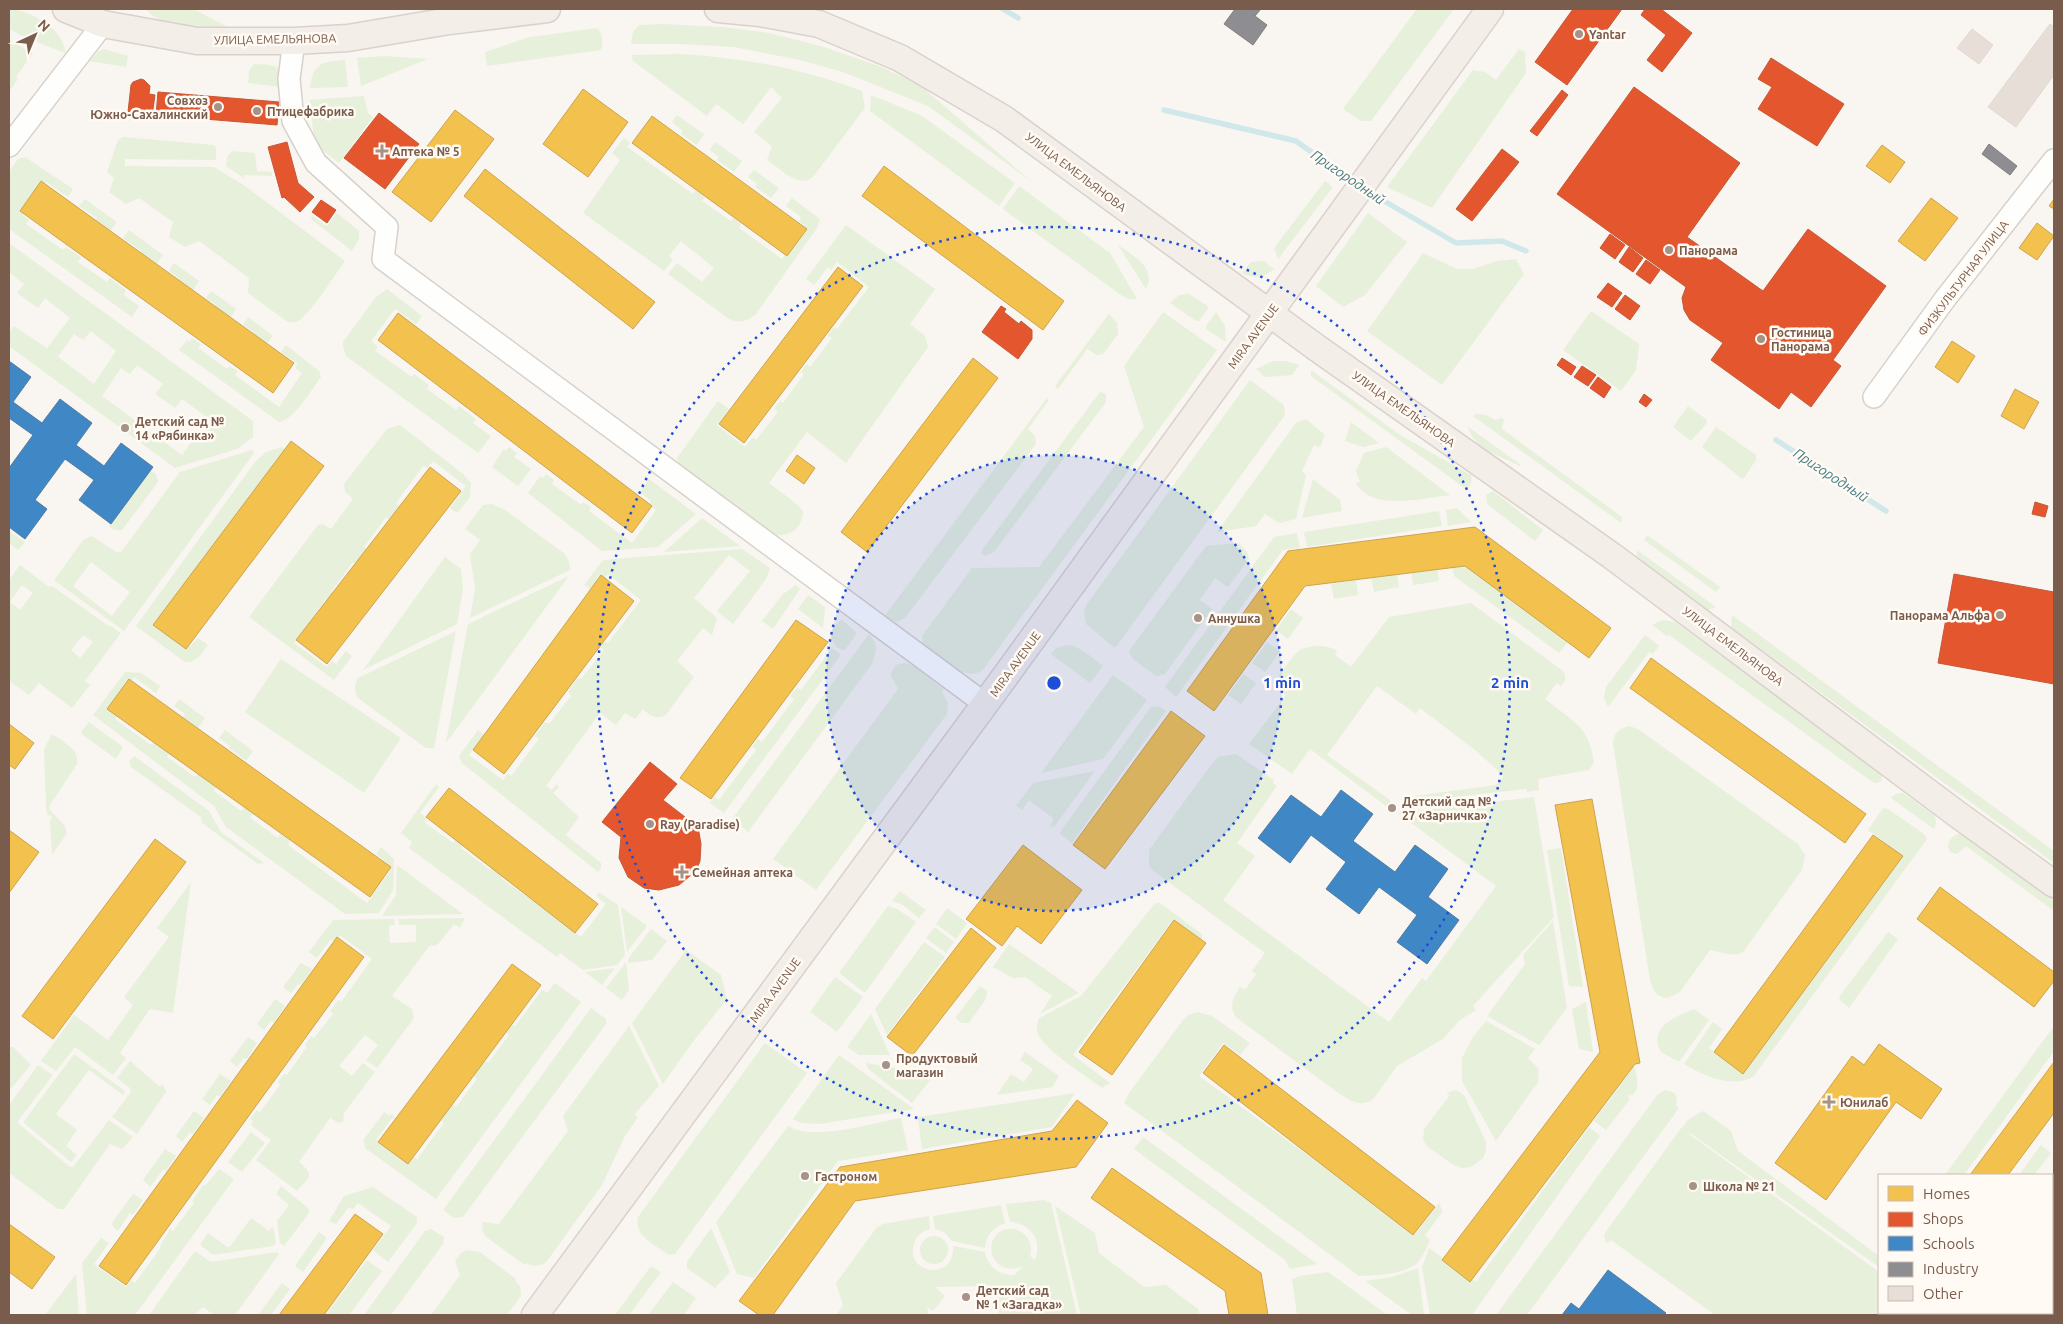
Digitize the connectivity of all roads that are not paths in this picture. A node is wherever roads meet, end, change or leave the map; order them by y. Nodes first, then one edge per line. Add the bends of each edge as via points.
1 (66, 9) edge
2 (547, 9) edge
3 (718, 9) edge
4 (1490, 9) edge
5 (104, 24) junction
6 (294, 41) junction
7 (9, 146) edge
8 (2054, 160) edge
9 (1270, 313) junction
10 (1874, 397) dead end
11 (985, 704) junction
12 (2054, 884) edge
13 (535, 1315) edge

1 - 5 main road, УЛИЦА ЕМЕЛЬЯНОВА
2 - 6 main road, УЛИЦА ЕМЕЛЬЯНОВА via 450,20 348,38
3 - 9 main road, УЛИЦА ЕМЕЛЬЯНОВА via 819,24 900,58 1004,119
4 - 9 main road, MIRA AVENUE
5 - 6 main road, УЛИЦА ЕМЕЛЬЯНОВА via 197,41
5 - 7 street
6 - 11 street via 289,79 293,121 316,163 387,227 383,258
8 - 10 street, ФИЗКУЛЬТУРНАЯ УЛИЦА via 1945,299
9 - 11 main road, MIRA AVENUE
9 - 12 main road, УЛИЦА ЕМЕЛЬЯНОВА via 1612,556
11 - 13 main road, MIRA AVENUE

